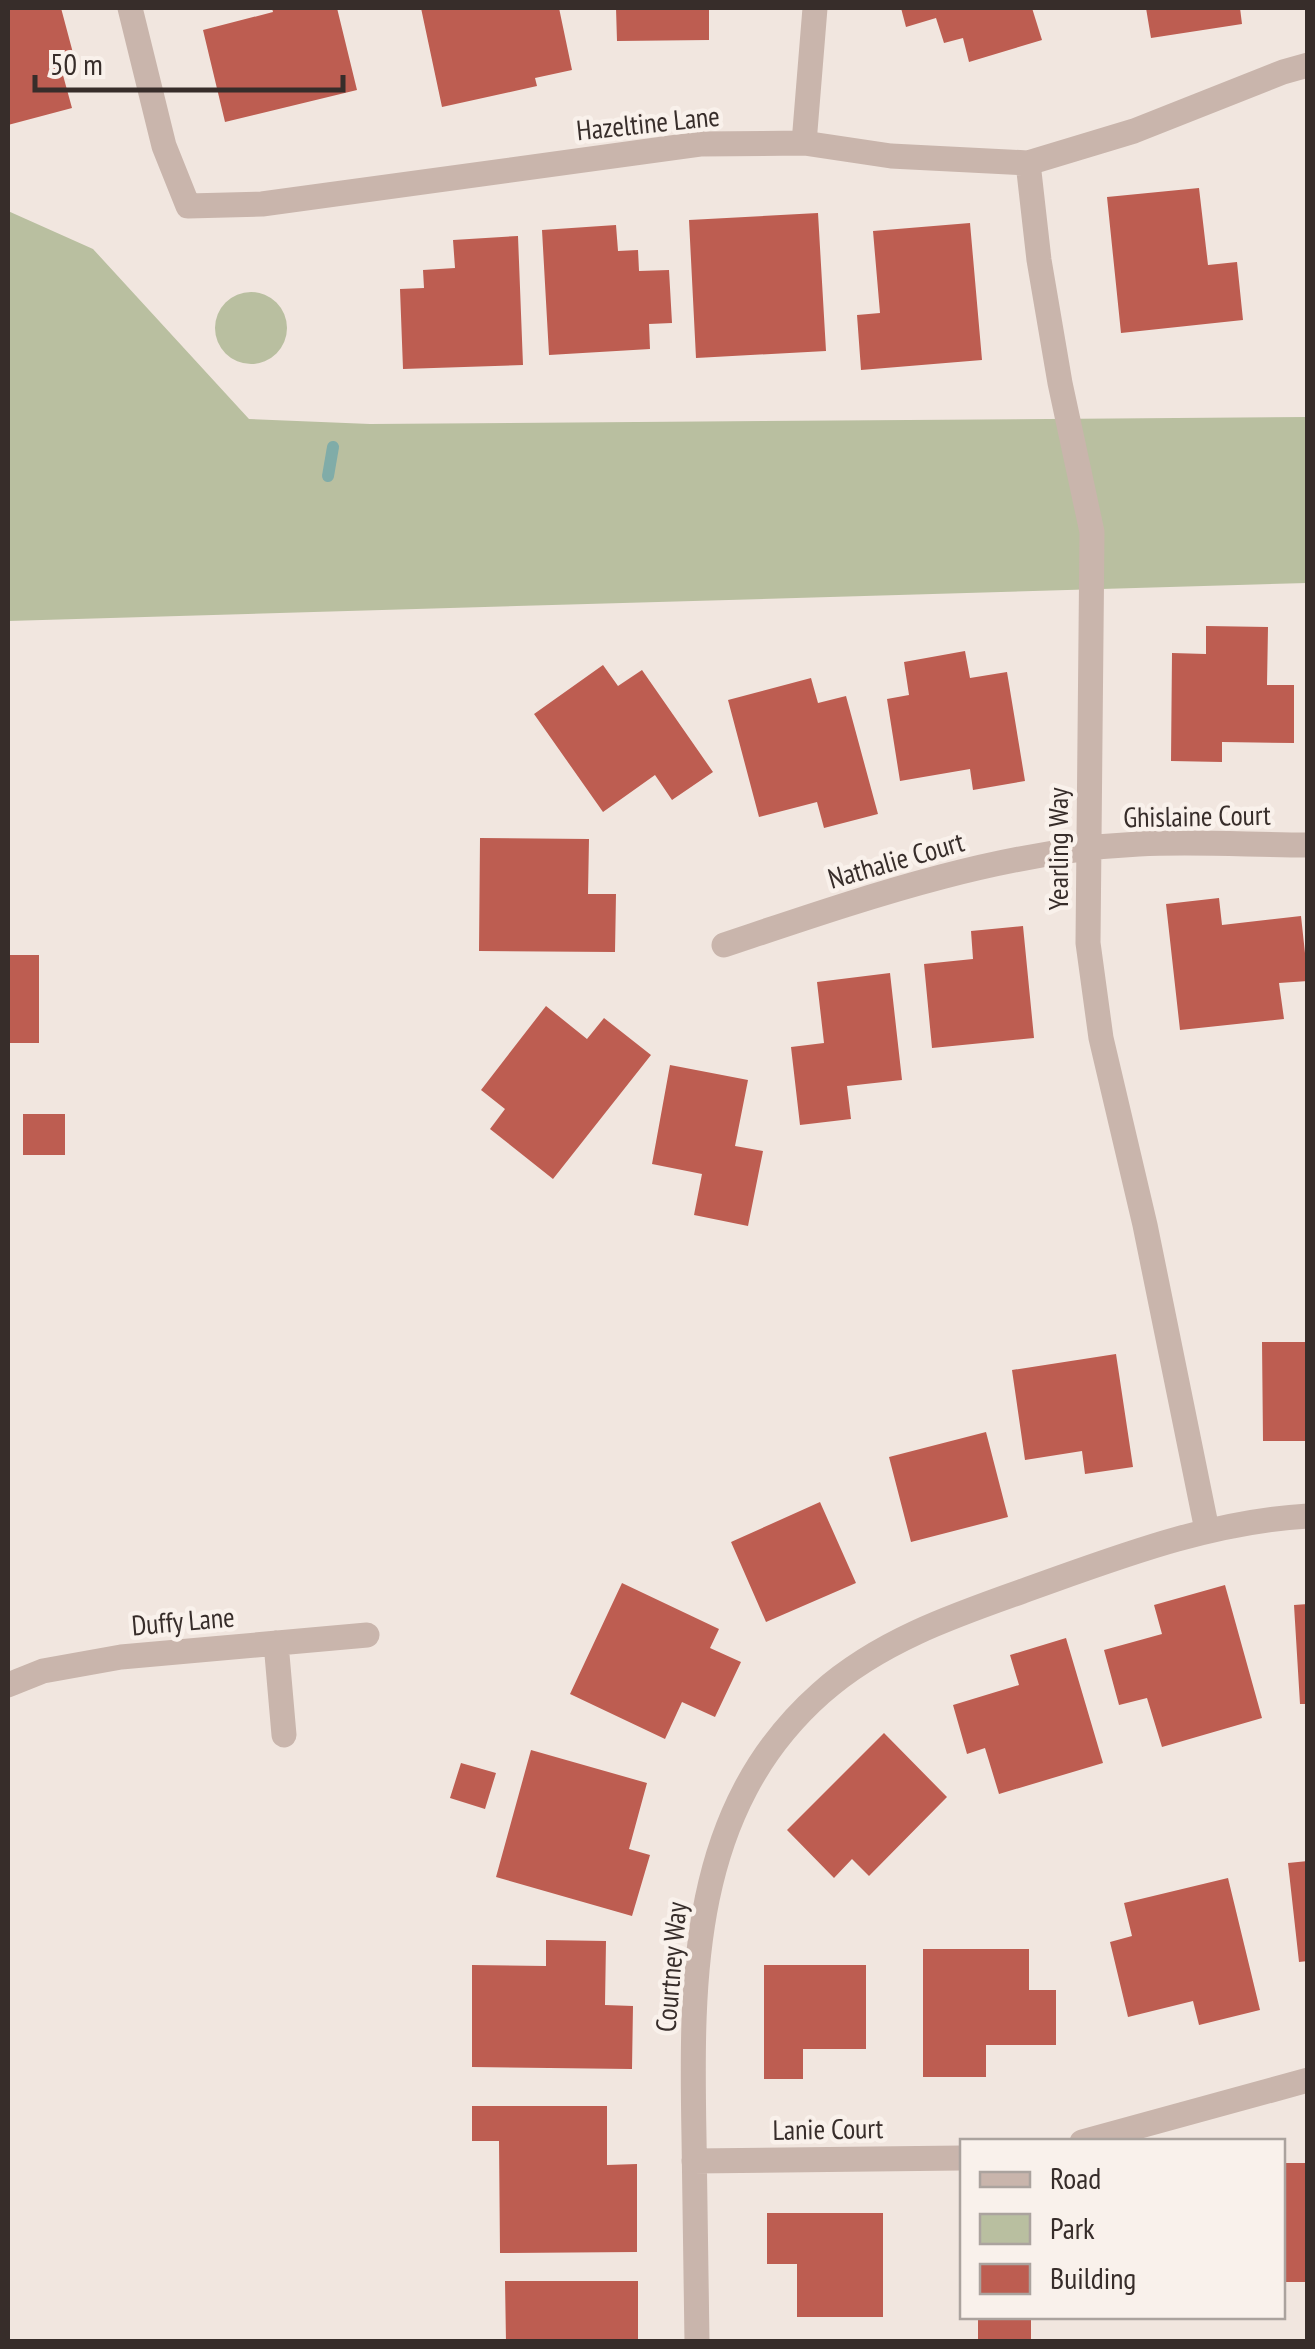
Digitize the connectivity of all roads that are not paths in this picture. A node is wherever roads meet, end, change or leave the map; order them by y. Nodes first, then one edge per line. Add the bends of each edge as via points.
1 (130, 8) edge
2 (815, 8) edge
3 (1308, 66) edge
4 (804, 143) junction
5 (1028, 163) junction
6 (1308, 845) edge
7 (1088, 850) junction
8 (724, 945) dead end
9 (1308, 1516) edge
10 (1207, 1530) junction
11 (367, 1635) dead end
12 (276, 1643) junction
13 (8, 1686) edge
14 (284, 1736) dead end
15 (1308, 2080) edge
16 (1093, 2139) edge
17 (960, 2158) edge
18 (694, 2160) junction
19 (697, 2342) edge

1 - 4 street, Hazeltine Lane via 164,146 188,206 262,204 700,144
2 - 4 street
3 - 5 street, Hazeltine Lane
4 - 5 street, Hazeltine Lane via 891,156
5 - 7 street, Yearling Way via 1048,313 1092,532
6 - 7 street, Ghislaine Court
7 - 8 street, Nathalie Court via 989,865
7 - 10 street, Yearling Way via 1088,942 1102,1038
9 - 10 street, Courtney Way
10 - 18 street, Courtney Way via 943,1620 860,1664 820,1693 782,1735 720,1845 702,1909 695,1970
11 - 12 street, Duffy Lane
12 - 13 street, Duffy Lane via 121,1656 43,1671
12 - 14 street
15 - 16 street
17 - 18 street, Lanie Court
18 - 19 street, Courtney Way

